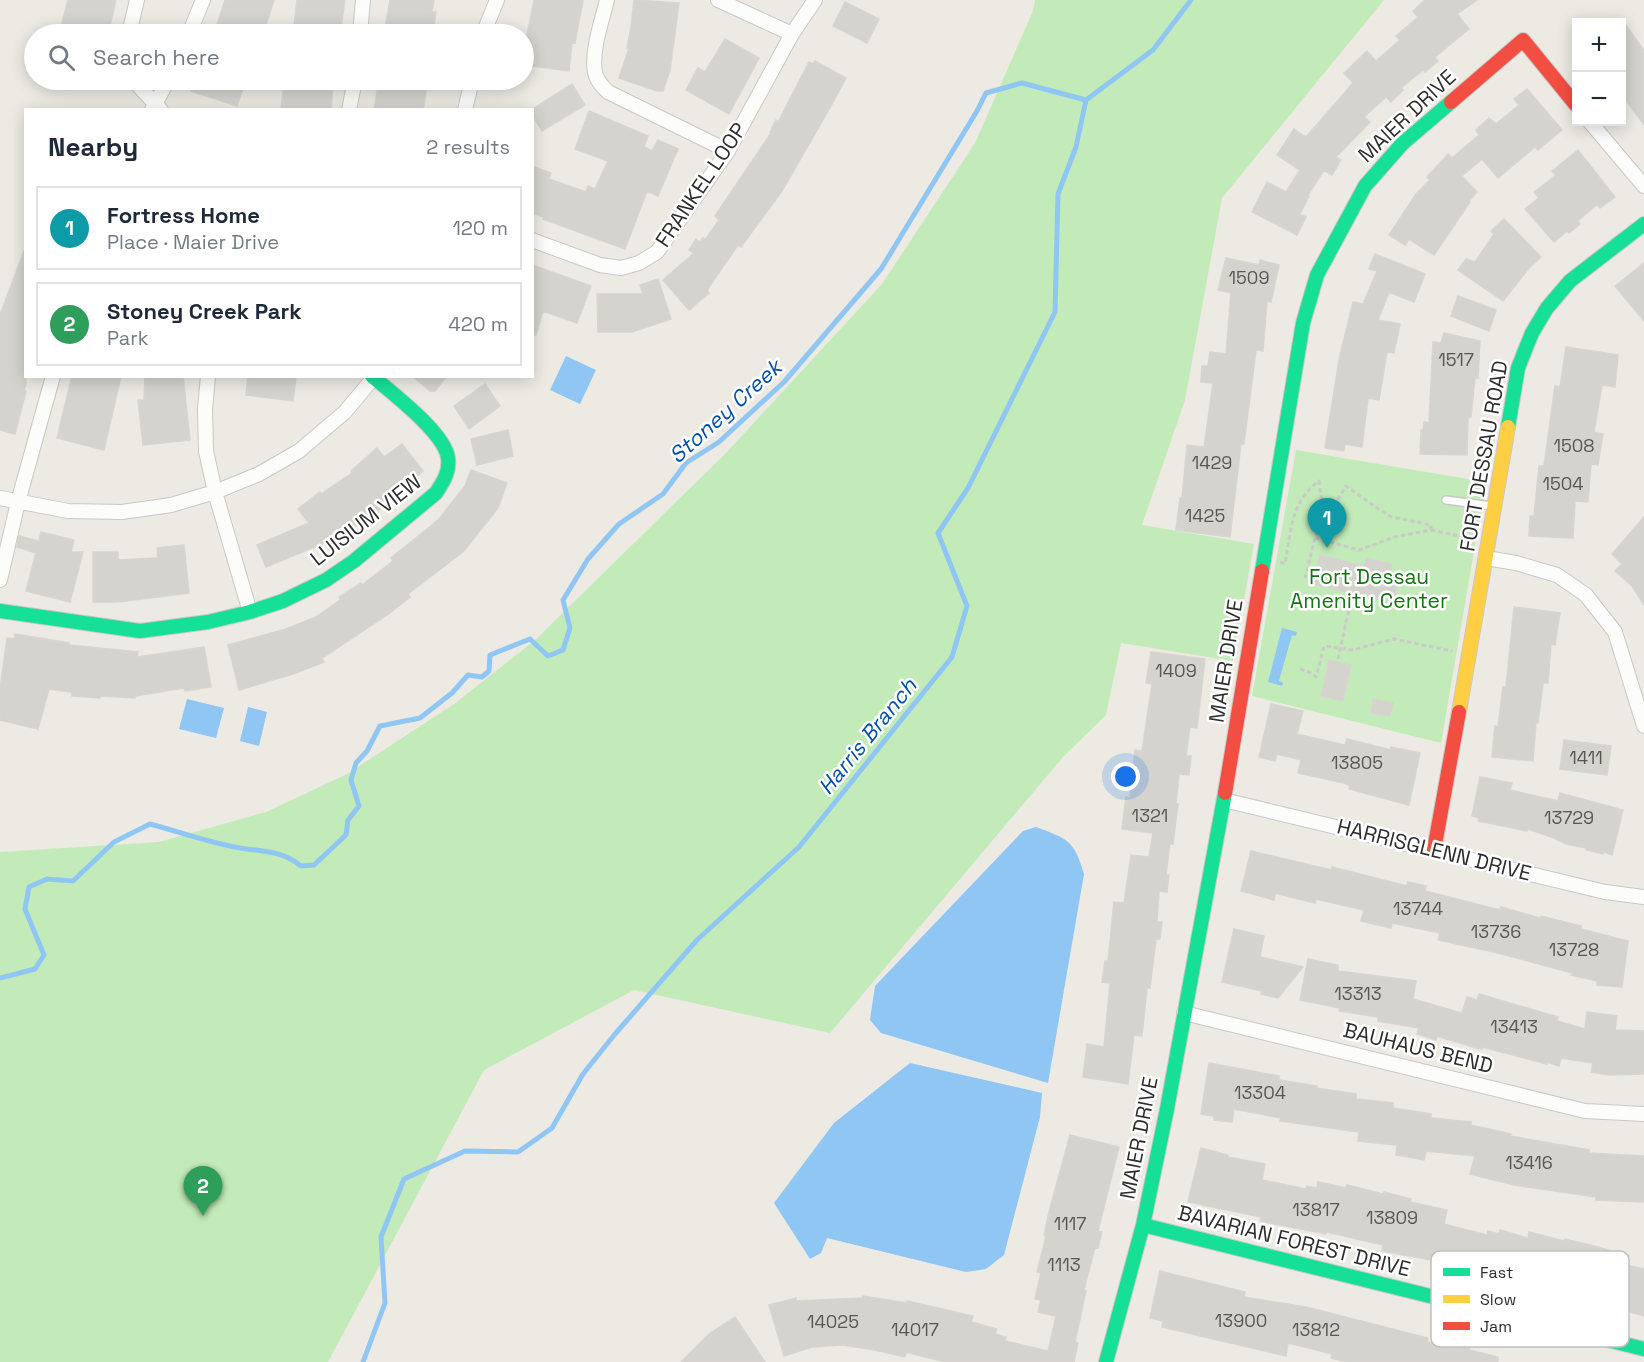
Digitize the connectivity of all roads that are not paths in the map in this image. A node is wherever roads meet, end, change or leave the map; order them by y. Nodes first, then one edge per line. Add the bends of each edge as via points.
1 (137, 0) edge
2 (203, 0) edge
3 (363, 0) edge
4 (486, 0) edge
5 (497, 0) edge
6 (607, 0) edge
7 (718, 0) edge
8 (815, 0) edge
9 (131, 24) edge
10 (193, 24) edge
11 (361, 24) edge
12 (484, 24) edge
13 (487, 24) edge
14 (792, 34) junction
15 (142, 90) edge
16 (164, 90) edge
17 (354, 90) edge
18 (470, 90) edge
19 (1572, 100) edge
20 (157, 108) edge
21 (350, 108) edge
22 (465, 108) edge
23 (1593, 126) edge
24 (728, 151) junction
25 (1644, 186) edge
26 (1644, 224) edge
27 (534, 241) edge
28 (51, 378) edge
29 (208, 378) edge
30 (372, 378) edge
31 (374, 378) edge
32 (215, 492) junction
33 (0, 498) edge
34 (1446, 500) dead end
35 (18, 502) junction
36 (1495, 506) junction
37 (1486, 558) junction
38 (0, 580) edge
39 (0, 611) edge
40 (250, 612) junction
41 (1644, 726) edge
42 (1224, 800) junction
43 (1434, 850) junction
44 (1644, 897) edge
45 (1184, 1013) junction
46 (1644, 1114) edge
47 (1143, 1225) junction
48 (1431, 1296) edge
49 (1629, 1345) edge
50 (1644, 1349) edge
51 (1106, 1362) edge

1 - 9 street
2 - 10 street
3 - 11 street
4 - 12 street
5 - 13 street
6 - 24 street via 594,59 599,83 608,92
7 - 14 street
8 - 14 street, FRANKEL LOOP
14 - 24 street, FRANKEL LOOP
15 - 20 street
16 - 20 street
17 - 21 street
18 - 22 street
19 - 42 street, MAIER DRIVE via 1522,40 1402,144 1365,186 1317,275 1303,323
23 - 25 street
24 - 27 street, FRANKEL LOOP via 657,252 639,263 621,268 600,265
26 - 36 street, FORT DESSAU ROAD via 1570,281 1532,333 1518,368
28 - 35 street
29 - 32 street via 206,451
30 - 32 street via 345,412 299,452 260,474
31 - 40 street, LUISIUM VIEW via 437,433 447,449 449,466 444,482 436,493 326,580
32 - 35 street via 171,505 122,512 68,512
32 - 40 street
33 - 35 street
34 - 36 lane
35 - 38 street
36 - 37 street, FORT DESSAU ROAD
37 - 41 street via 1557,576 1586,595 1614,632
37 - 43 street, FORT DESSAU ROAD
39 - 40 street, LUISIUM VIEW via 140,631
42 - 43 street, HARRISGLENN DRIVE
42 - 45 street, MAIER DRIVE
43 - 44 street, HARRISGLENN DRIVE via 1605,892
45 - 46 street, BAUHAUS BEND via 1585,1110
45 - 47 street, MAIER DRIVE
47 - 48 street, BAVARIAN FOREST DRIVE
47 - 51 street, MAIER DRIVE
49 - 50 street, BAVARIAN FOREST DRIVE

